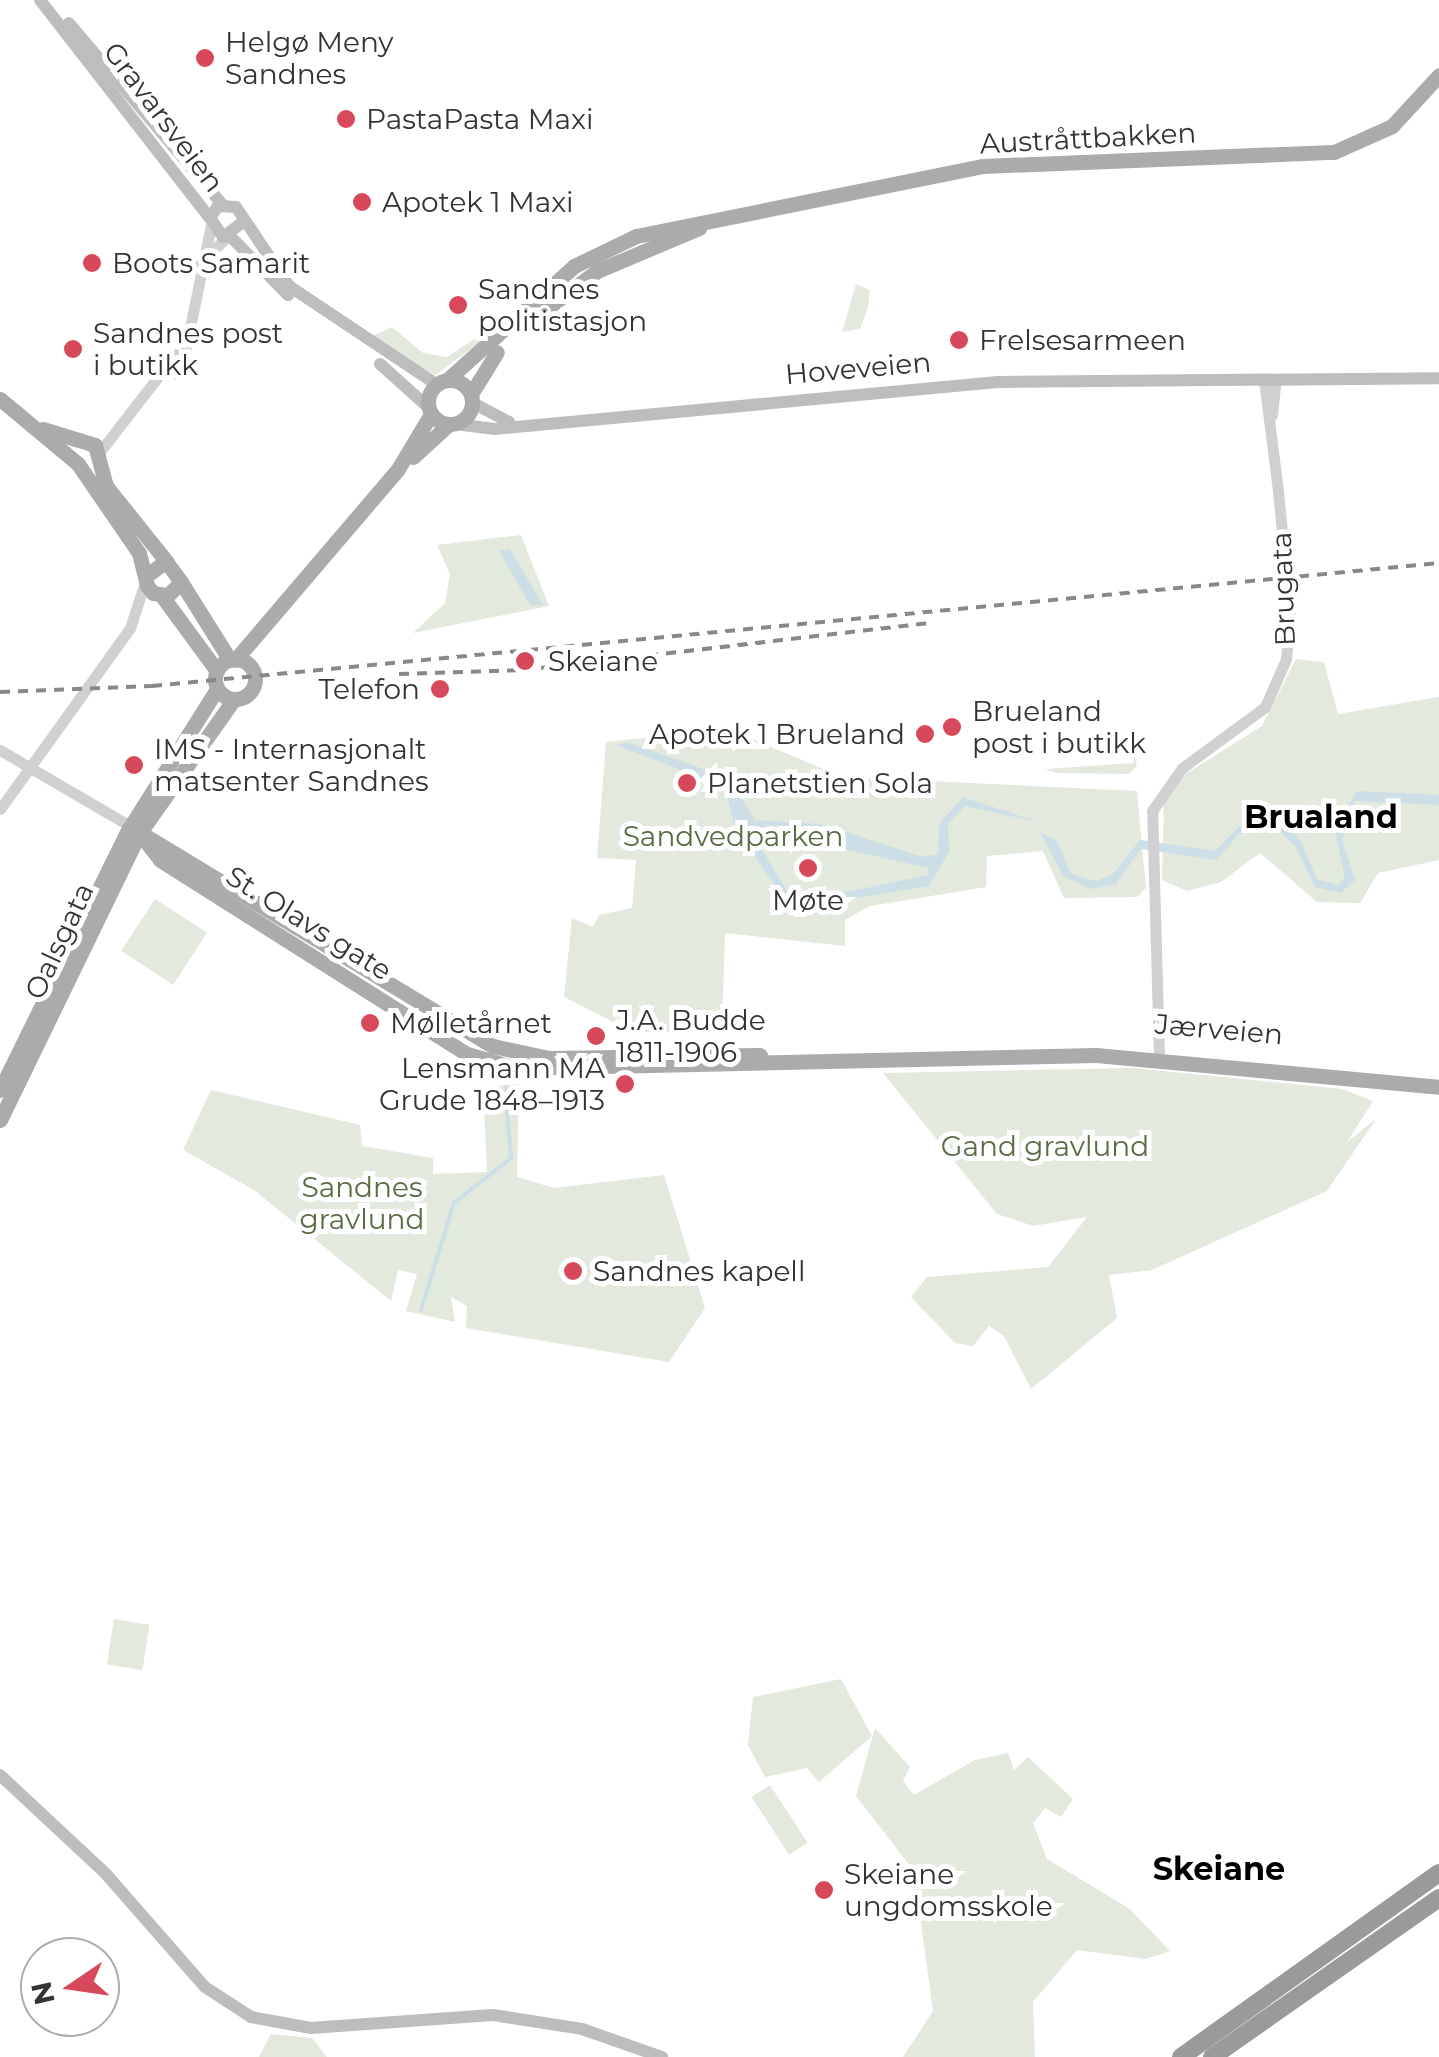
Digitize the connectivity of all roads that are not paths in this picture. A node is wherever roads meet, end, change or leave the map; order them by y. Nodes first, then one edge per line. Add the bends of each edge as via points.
1 (40, 0) edge
2 (48, 0) edge
3 (1439, 76) edge
4 (222, 204) junction
5 (210, 221) junction
6 (716, 221) junction
7 (243, 222) junction
8 (229, 237) junction
9 (197, 266) junction
10 (1439, 378) edge
11 (1270, 379) junction
12 (442, 382) junction
13 (472, 398) junction
14 (0, 400) edge
15 (430, 411) junction
16 (521, 423) junction
17 (452, 425) junction
18 (116, 426) junction
19 (39, 427) junction
20 (85, 441) junction
21 (98, 456) junction
22 (77, 463) junction
23 (398, 470) junction
24 (166, 561) junction
25 (146, 577) junction
26 (181, 582) junction
27 (162, 596) junction
28 (137, 615) junction
29 (274, 624) junction
30 (227, 663) junction
31 (254, 676) junction
32 (217, 689) junction
33 (234, 699) junction
34 (0, 750) edge
35 (30, 766) junction
36 (0, 809) edge
37 (136, 830) junction
38 (457, 1028) joint
39 (457, 1048) joint
40 (1159, 1052) junction
41 (893, 1058) junction
42 (1439, 1077) edge
43 (1439, 1088) edge
44 (0, 1090) edge
45 (0, 1120) edge
46 (0, 1775) edge
47 (1439, 1872) edge
48 (1439, 1898) edge
49 (662, 2057) edge
50 (1180, 2057) edge
51 (1212, 2057) edge

1 - 5 main road, Gravarsveien
2 - 4 main road, Gravarsveien
3 - 6 main road, Austråttbakken via 1392,126 1327,153 1022,161
4 - 5 main road
4 - 7 main road, Gravarsveien via 238,209
5 - 8 main road, Gravarsveien
5 - 9 street
6 - 12 main road, Austråttbakken via 636,236 574,266
6 - 13 main road, Austråttbakken via 558,294 482,368
7 - 8 main road
7 - 12 main road via 316,308
8 - 9 street
8 - 15 main road
9 - 18 street via 190,336 179,358
10 - 11 main road, Hoveveien
11 - 16 main road, Hoveveien via 998,382
11 - 40 street, Brugata, bridge via 1290,615 1286,659 1265,706 1160,788 1150,832
12 - 13 main road
12 - 15 main road
13 - 16 main road, Hoveveien via 496,420
13 - 17 main road, Austråttbakken
14 - 19 main road
15 - 17 main road
15 - 23 main road
16 - 17 main road, Hoveveien
17 - 23 main road, Austråttbakken
18 - 20 street
18 - 21 street
19 - 20 main road
19 - 22 main road
20 - 21 main road
20 - 22 main road
21 - 22 main road
21 - 24 main road via 106,486
22 - 25 main road
23 - 29 main road
24 - 25 main road
24 - 26 main road
25 - 27 main road
25 - 28 street
26 - 27 main road
26 - 30 main road
27 - 28 street
27 - 30 main road
28 - 35 street
29 - 30 main road
29 - 31 main road, Oalsgata
30 - 31 main road
30 - 32 main road
31 - 33 main road, Oalsgata via 250,692
32 - 33 main road
32 - 37 main road, Oalsgata
33 - 37 main road, Oalsgata
34 - 35 street, St. Olavs gate
35 - 36 street
35 - 37 street, St. Olavs gate
37 - 38 main road, St. Olavs gate
37 - 39 main road, St. Olavs gate via 160,860
37 - 44 main road, Oalsgata
37 - 45 main road, Oalsgata
38 - 41 main road, Jærveien via 548,1058
39 - 41 main road, Jærveien via 548,1072
40 - 41 main road, Jærveien
40 - 42 main road, Jærveien
40 - 43 main road, Jærveien
46 - 49 main road via 106,1874 219,2000 264,2022 329,2026 493,2014 582,2029
47 - 50 highway
48 - 51 highway

